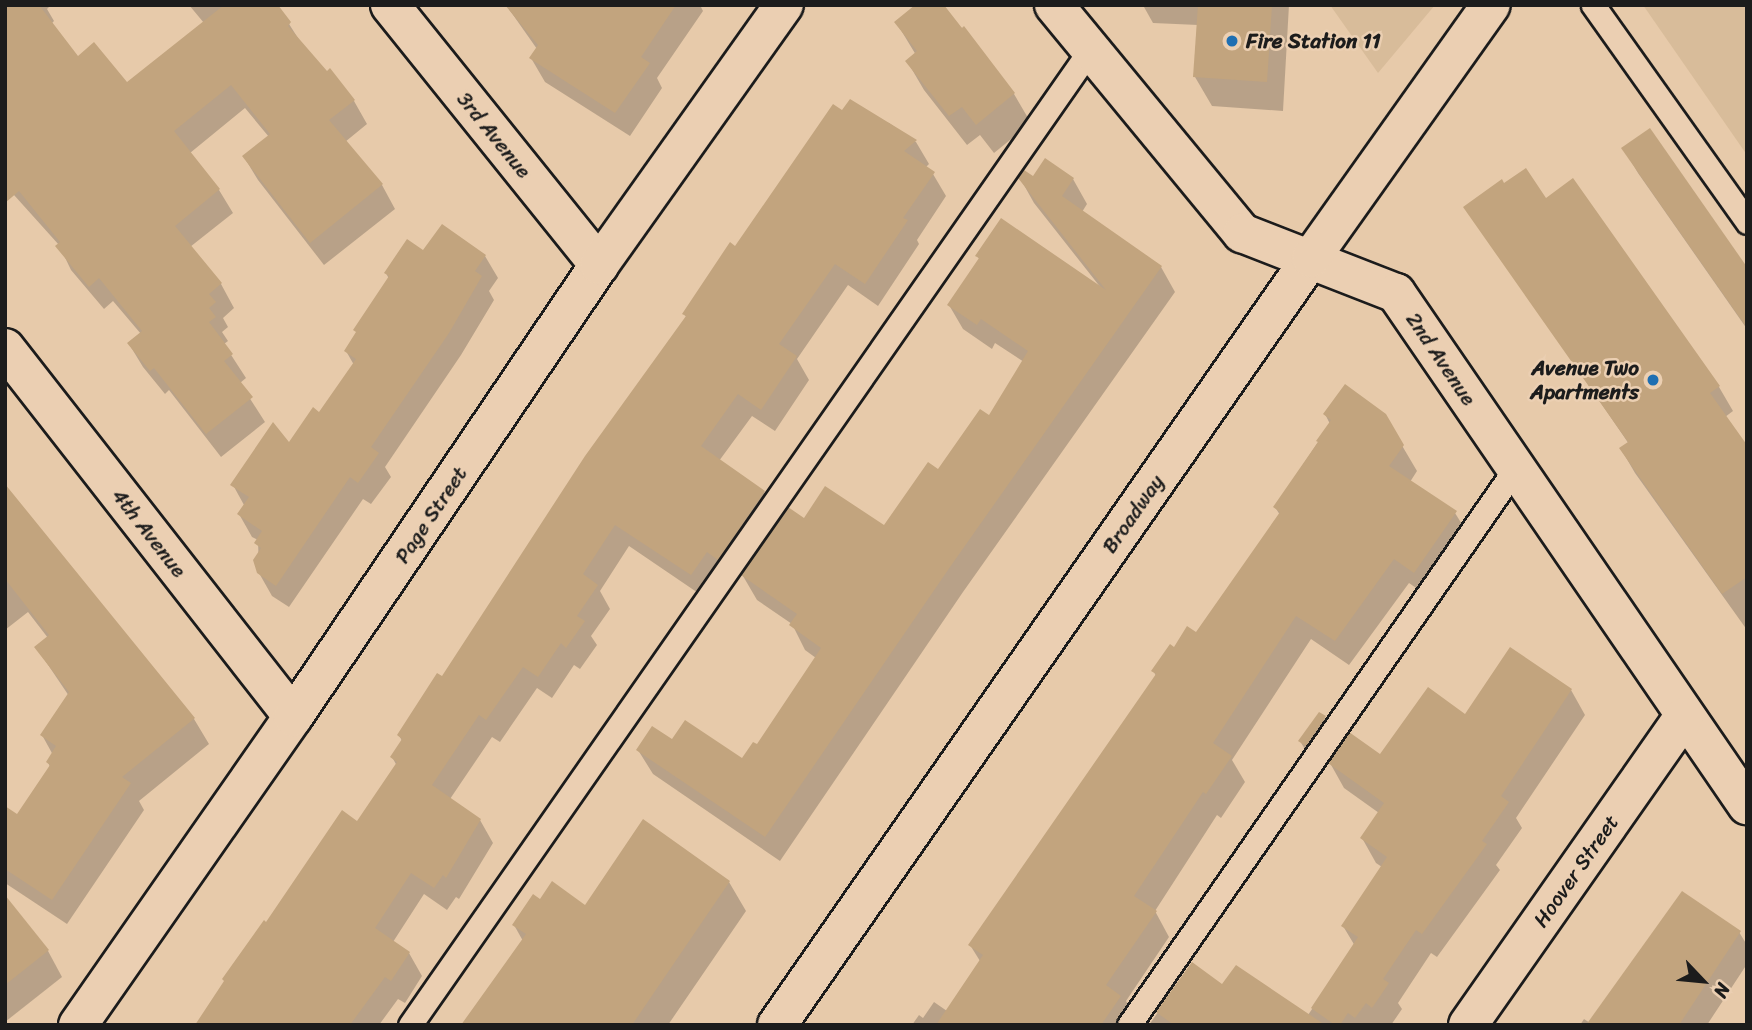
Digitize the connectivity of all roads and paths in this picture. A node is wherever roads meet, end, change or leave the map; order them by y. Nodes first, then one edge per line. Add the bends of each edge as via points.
1 (390, 5) edge
2 (784, 5) edge
3 (1054, 5) edge
4 (1491, 5) edge
5 (1593, 5) edge
6 (1090, 50) junction
7 (1747, 222) edge
8 (1311, 258) junction
9 (599, 265) junction
10 (5, 348) edge
11 (1515, 469) junction
12 (1684, 717) junction
13 (293, 718) junction
14 (1747, 805) edge
15 (78, 1025) edge
16 (410, 1025) edge
17 (778, 1025) edge
18 (1129, 1025) edge
19 (1468, 1025) edge

1 - 9 street, 3rd Avenue
2 - 9 street, Page Street
3 - 6 street, 2nd Avenue
4 - 8 street, Broadway
5 - 7 lane
6 - 8 street, 2nd Avenue via 1242,233
6 - 16 lane
8 - 11 street, 2nd Avenue via 1396,293
8 - 17 street, Broadway
9 - 13 street, Page Street
10 - 13 street, 4th Avenue
11 - 12 street, 2nd Avenue
11 - 18 lane
12 - 14 street, 2nd Avenue
12 - 19 street, Hoover Street
13 - 15 street, Page Street

